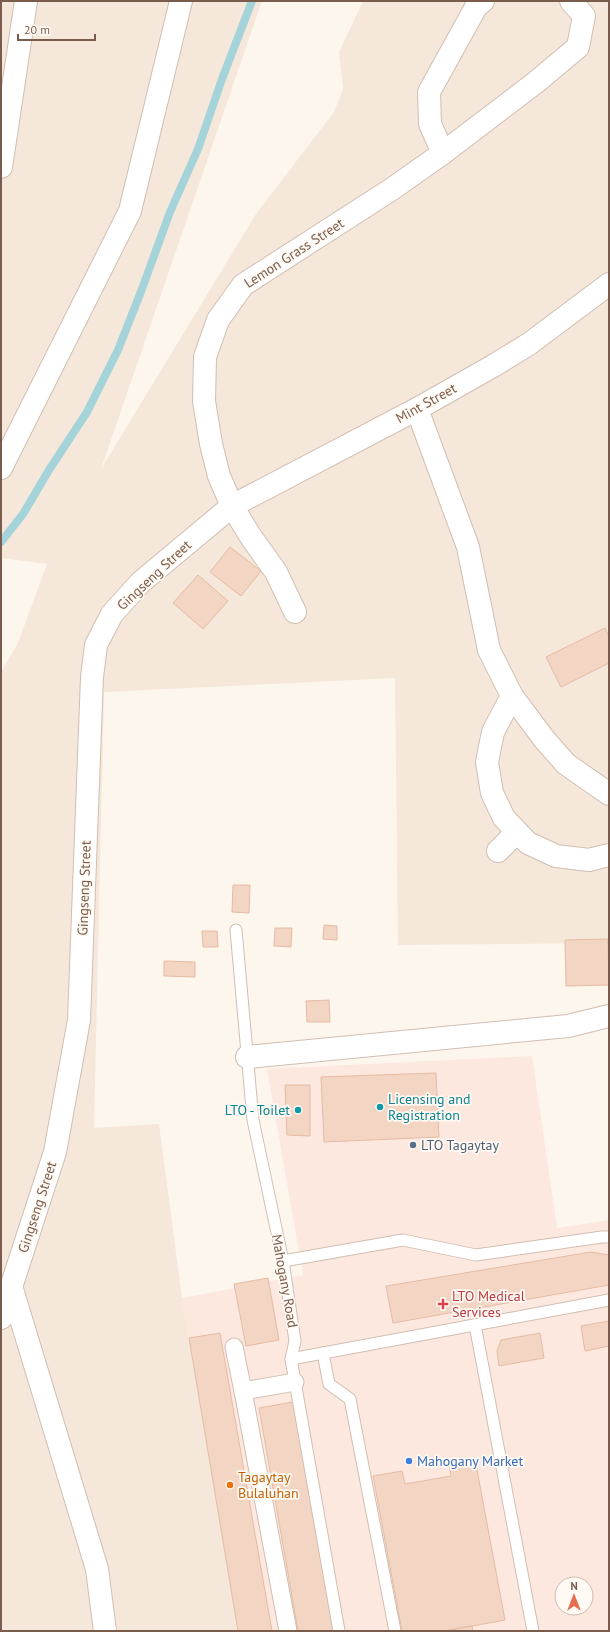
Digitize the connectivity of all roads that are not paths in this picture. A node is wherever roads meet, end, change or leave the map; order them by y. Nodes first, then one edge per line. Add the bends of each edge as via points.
1 (26, 1) edge
2 (181, 1) edge
3 (483, 1) edge
4 (571, 1) edge
5 (443, 153) junction
6 (1, 167) edge
7 (609, 284) edge
8 (417, 409) junction
9 (1, 468) edge
10 (232, 506) junction
11 (295, 612) dead end
12 (512, 696) junction
13 (609, 794) edge
14 (517, 832) junction
15 (498, 851) dead end
16 (609, 855) edge
17 (236, 930) dead end
18 (609, 1016) edge
19 (247, 1057) junction
20 (609, 1237) edge
21 (283, 1261) junction
22 (11, 1286) junction
23 (609, 1300) edge
24 (1, 1318) edge
25 (475, 1325) junction
26 (234, 1347) dead end
27 (323, 1353) junction
28 (291, 1360) junction
29 (295, 1382) junction
30 (243, 1391) junction
31 (105, 1631) edge
32 (288, 1631) edge
33 (339, 1631) edge
34 (395, 1631) edge
35 (532, 1631) edge

1 - 6 street
2 - 9 street via 130,211
3 - 5 street via 476,7 430,92 430,124
4 - 5 street, Lemon Grass Street via 584,16 578,46 535,83
5 - 10 street, Lemon Grass Street via 392,189 243,284 218,320 205,357 204,401 219,476
7 - 8 street, Mint Street via 529,344
8 - 10 street, Mint Street
8 - 12 street via 468,547 489,650
10 - 11 street, Lemon Grass Street via 276,572
10 - 22 street, Gingseng Street via 141,582 112,614 96,645 92,677 79,1020 55,1152
12 - 13 street via 566,764
12 - 14 street via 493,732 487,762 492,793 504,818
14 - 15 street
14 - 16 street via 528,843 556,856 589,860
17 - 19 lane, Mahogany Road
18 - 19 street via 568,1026
19 - 21 lane, Mahogany Road via 253,1120
20 - 21 lane via 476,1255 403,1240
21 - 28 lane, Mahogany Road via 296,1341
22 - 24 street, Gingseng Street
22 - 31 street via 97,1569
23 - 25 lane
25 - 27 lane
25 - 35 lane
26 - 30 street
27 - 28 lane
27 - 34 lane via 329,1384 350,1399
28 - 29 lane, Mahogany Road
29 - 30 street
29 - 33 lane, Mahogany Road
30 - 32 street

